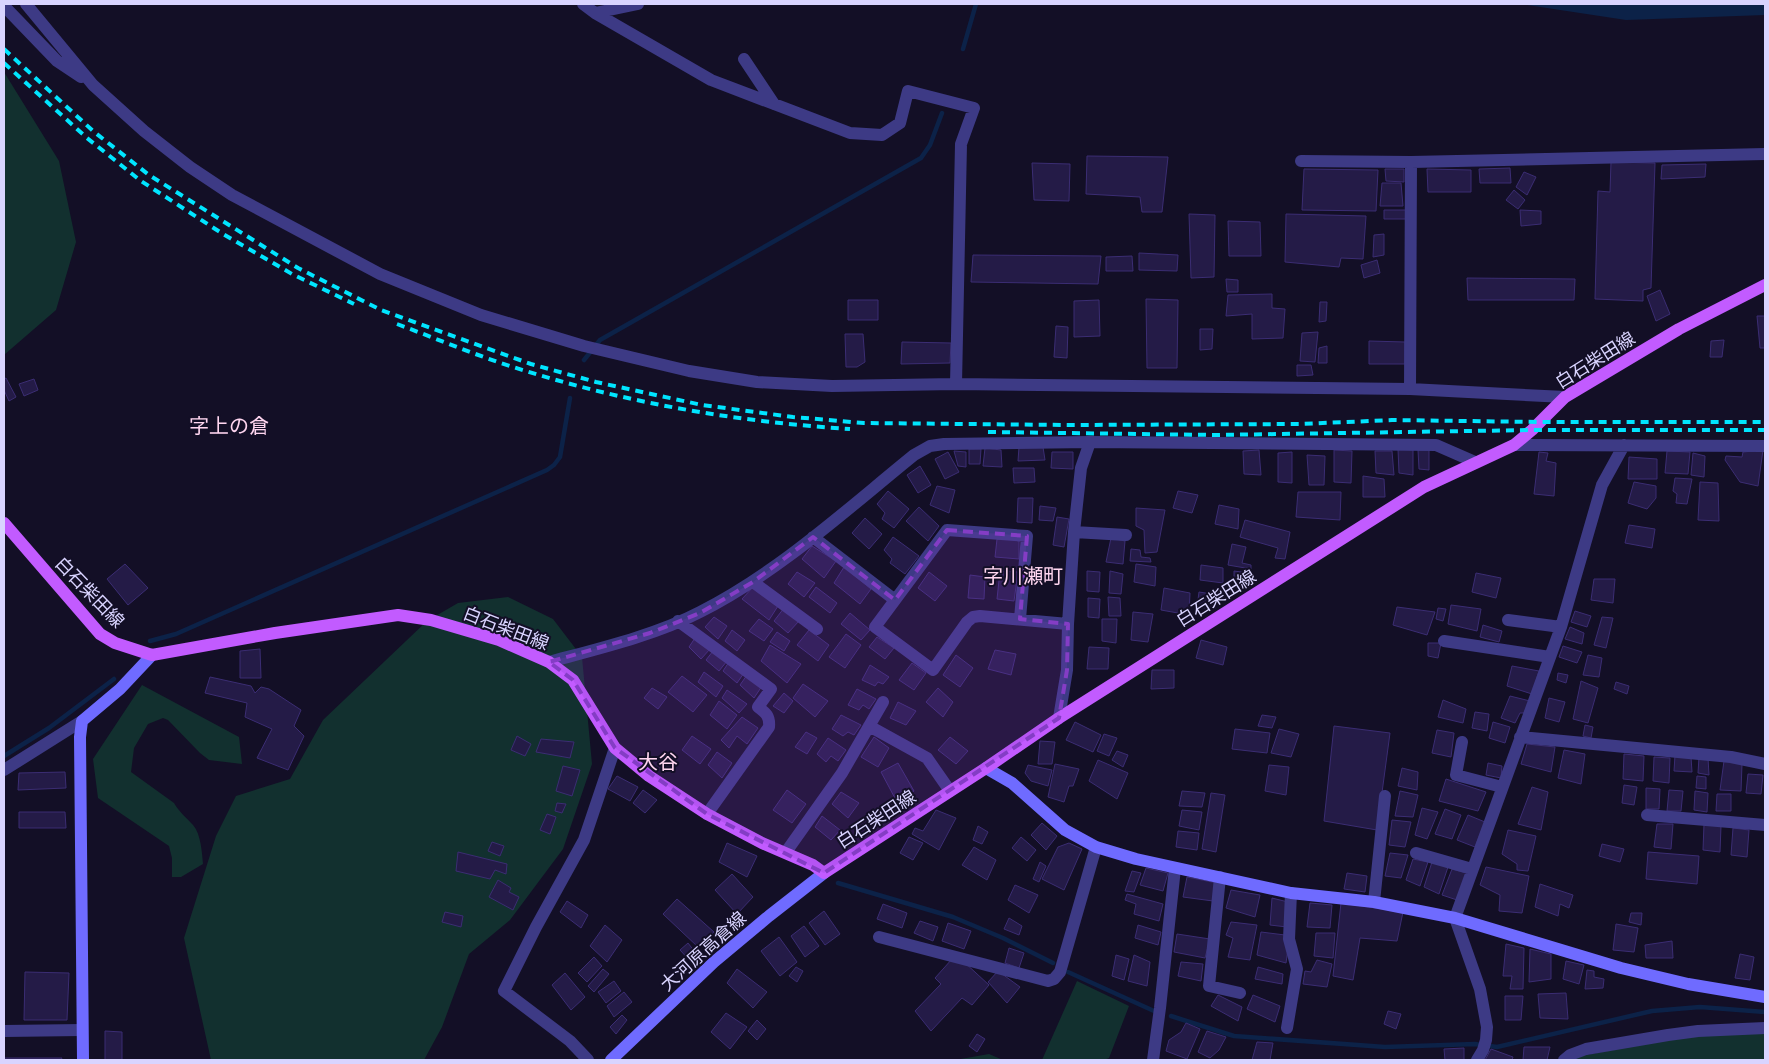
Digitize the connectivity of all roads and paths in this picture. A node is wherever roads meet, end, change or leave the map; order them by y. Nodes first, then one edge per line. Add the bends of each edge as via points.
1 (26, 4) edge
2 (583, 4) edge
3 (638, 4) edge
4 (4, 6) edge
5 (594, 13) junction
6 (744, 60) dead end
7 (93, 86) junction
8 (774, 104) junction
9 (1765, 154) edge
10 (1301, 161) dead end
11 (1411, 162) junction
12 (1765, 285) edge
13 (956, 384) junction
14 (1410, 389) junction
15 (1565, 396) junction
16 (1090, 442) junction
17 (1514, 445) junction
18 (1624, 445) junction
19 (1765, 446) edge
20 (1476, 462) junction
21 (4, 523) edge
22 (1074, 532) junction
23 (1126, 535) dead end
24 (813, 537) junction
25 (754, 582) junction
26 (895, 600) junction
27 (1020, 619) junction
28 (1508, 620) dead end
29 (678, 621) junction
30 (1068, 624) junction
31 (1561, 627) junction
32 (817, 629) dead end
33 (1444, 641) dead end
34 (152, 655) junction
35 (1550, 657) junction
36 (549, 662) junction
37 (883, 702) dead end
38 (1058, 718) junction
39 (82, 721) junction
40 (869, 726) junction
41 (1520, 737) junction
42 (1462, 742) dead end
43 (615, 748) junction
44 (1765, 764) edge
45 (986, 768) junction
46 (4, 770) edge
47 (1502, 787) junction
48 (950, 791) junction
49 (1385, 796) dead end
50 (706, 814) junction
51 (1647, 815) dead end
52 (1765, 824) edge
53 (1096, 847) junction
54 (786, 852) junction
55 (1416, 853) dead end
56 (1175, 868) junction
57 (1472, 869) junction
58 (824, 873) junction
59 (1220, 877) junction
60 (1291, 892) junction
61 (1374, 902) junction
62 (1455, 918) junction
63 (879, 937) dead end
64 (1240, 993) dead end
65 (1765, 997) edge
66 (1287, 1028) dead end
67 (1765, 1028) edge
68 (82, 1030) junction
69 (4, 1031) edge
70 (1482, 1050) edge
71 (83, 1060) edge
72 (588, 1060) edge
73 (611, 1060) edge
74 (1153, 1060) edge
75 (1564, 1060) edge

1 - 7 street
2 - 5 street
3 - 5 street
4 - 7 street via 56,61
5 - 8 street via 711,80
6 - 8 street
7 - 13 street via 144,131 232,195 380,274 482,315 584,346 689,371 757,382 832,386
8 - 13 street via 850,134 882,135 900,123 908,91 974,108 961,144
9 - 11 street
10 - 11 street
11 - 14 street
12 - 15 main road, 白石柴田線 via 1679,329
13 - 14 street
14 - 15 street
15 - 17 main road, 白石柴田線
16 - 20 street via 1436,445
16 - 22 street via 1081,468
16 - 24 street via 930,446 914,455
17 - 18 street
17 - 20 main road, 白石柴田線
18 - 19 street
18 - 31 street via 1602,485
20 - 38 main road, 白石柴田線 via 1424,487
21 - 34 main road, 白石柴田線 via 100,634
22 - 23 street
22 - 30 street
24 - 25 street
24 - 26 street
25 - 29 street via 700,613
25 - 32 street
26 - 27 street via 874,627 933,670 973,617
26 - 27 street via 947,530 1027,536
27 - 30 street
28 - 31 street
29 - 36 street via 650,633
29 - 50 street via 771,689 758,707 767,714 770,726
30 - 38 street via 1068,670
31 - 35 street
33 - 35 street
34 - 36 main road, 白石柴田線 via 398,616 431,620 499,640
34 - 39 street via 120,689
35 - 41 street
36 - 43 main road, 白石柴田線 via 573,680
37 - 40 street
38 - 45 main road, 白石柴田線
39 - 46 street
39 - 68 street
40 - 48 street via 927,758
40 - 54 street via 842,773
41 - 44 street via 1730,757
41 - 47 street
42 - 47 street via 1456,775
43 - 50 main road, 白石柴田線 via 649,776
43 - 72 street via 584,840 504,991 570,1041
45 - 48 main road, 白石柴田線
45 - 53 street via 1012,783 1065,830
47 - 57 street
48 - 58 main road, 白石柴田線
49 - 61 street
50 - 54 main road, 白石柴田線
51 - 52 street
53 - 56 street
53 - 63 street via 1060,972 1048,981
54 - 58 main road, 白石柴田線
55 - 57 street
56 - 59 street
56 - 74 street
57 - 62 street
58 - 73 street, 大河原高倉線 via 714,962
59 - 60 street
59 - 64 street via 1209,986
60 - 61 street
60 - 66 street via 1289,939 1297,969
61 - 62 street
62 - 65 street via 1621,968
62 - 70 street via 1480,988 1486,1027
67 - 75 street via 1668,1035 1586,1049
68 - 69 street
68 - 71 street

